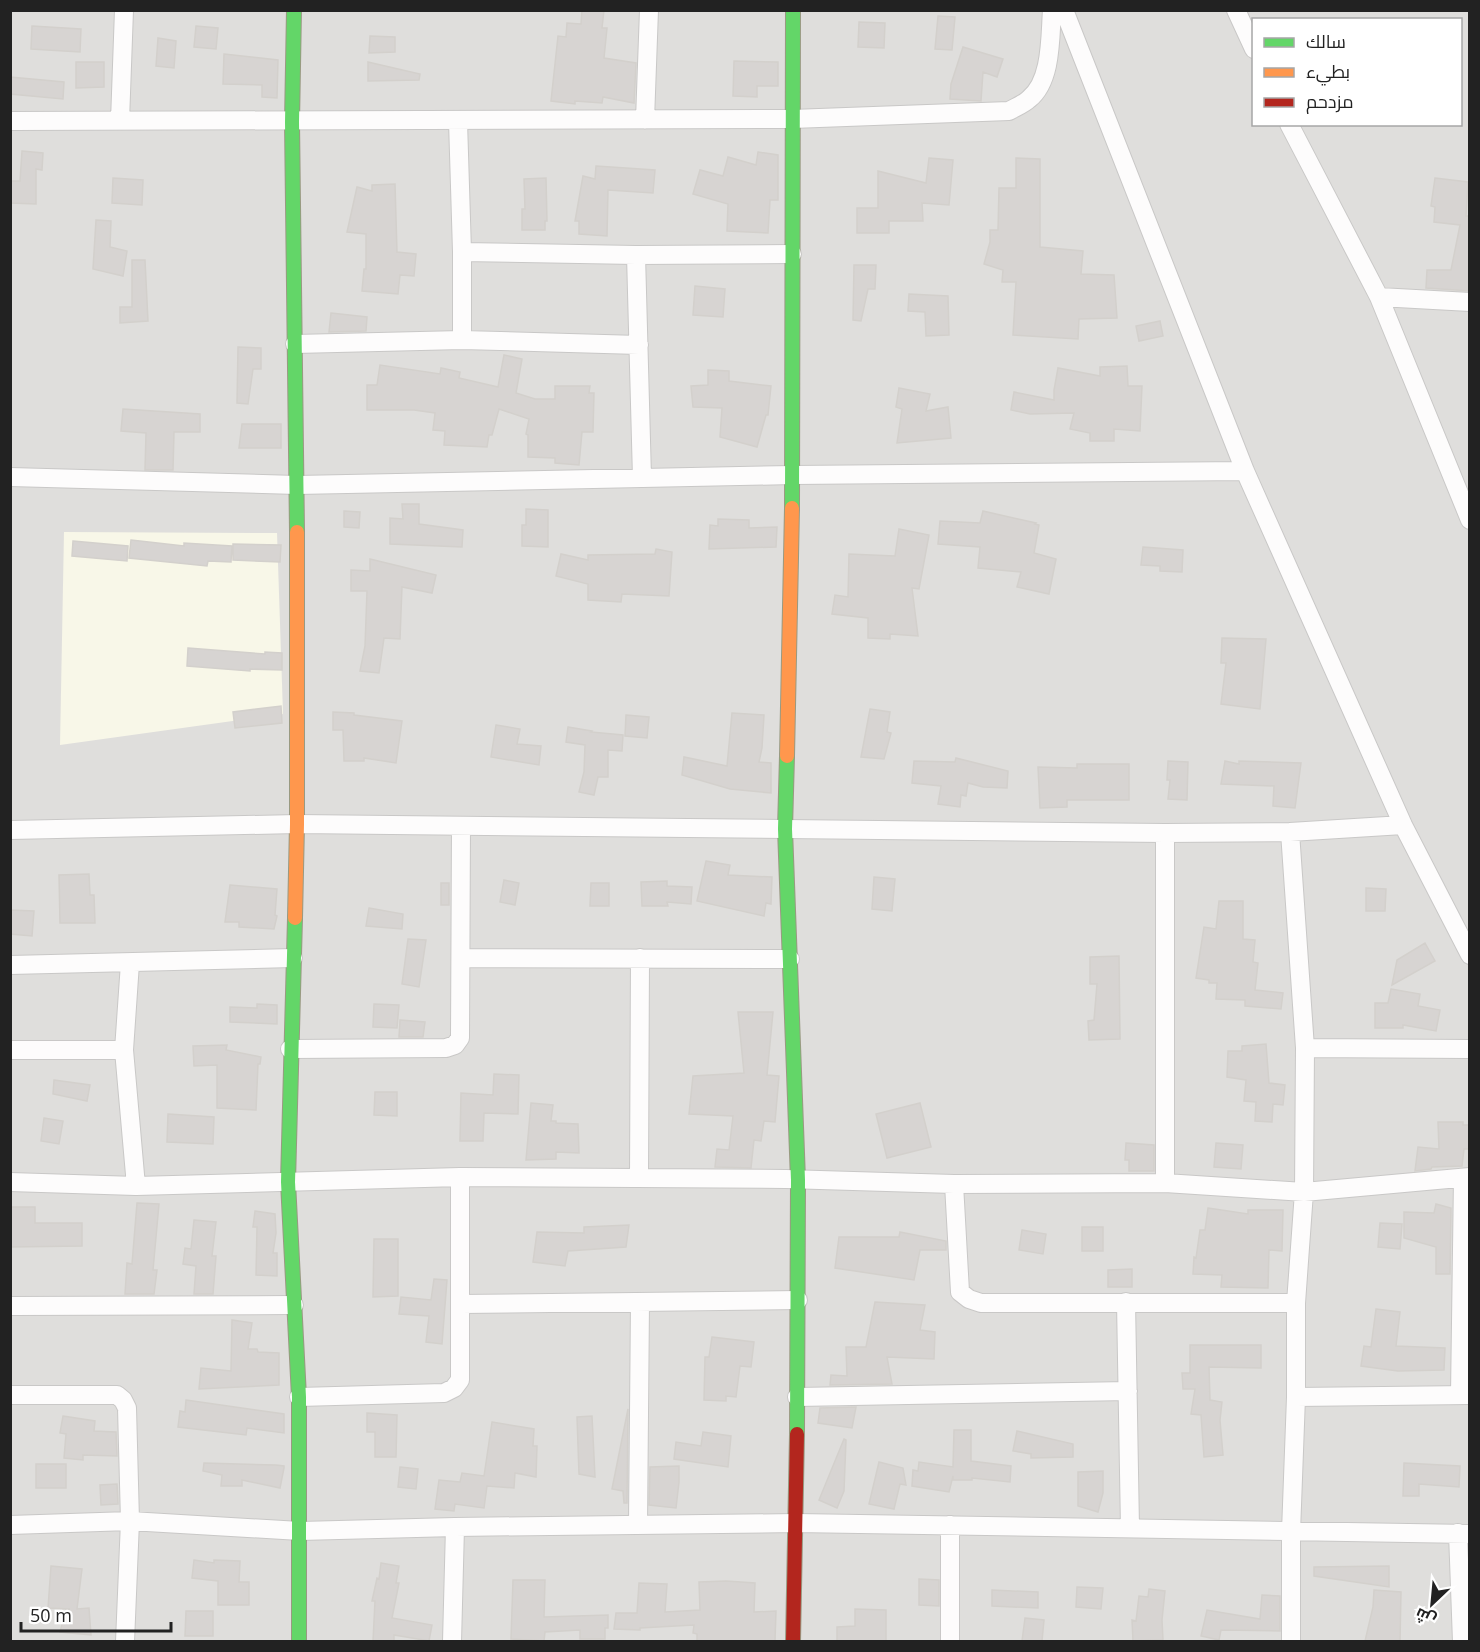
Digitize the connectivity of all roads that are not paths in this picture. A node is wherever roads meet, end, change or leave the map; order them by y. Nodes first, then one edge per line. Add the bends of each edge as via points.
1 (124, 10) edge
2 (294, 10) edge
3 (648, 10) edge
4 (793, 10) edge
5 (1052, 10) edge
6 (1064, 10) edge
7 (1236, 10) edge
8 (1252, 45) edge
9 (792, 119) junction
10 (645, 120) junction
11 (10, 121) edge
12 (120, 121) junction
13 (458, 121) junction
14 (292, 122) junction
15 (1290, 126) edge
16 (462, 252) junction
17 (792, 254) junction
18 (636, 255) junction
19 (1379, 297) junction
20 (1470, 302) edge
21 (462, 340) junction
22 (295, 344) junction
23 (639, 345) junction
24 (1245, 471) junction
25 (793, 475) junction
26 (10, 477) edge
27 (642, 478) junction
28 (297, 485) junction
29 (1470, 520) edge
30 (297, 824) junction
31 (1403, 825) junction
32 (461, 826) junction
33 (785, 829) junction
34 (10, 830) edge
35 (1290, 832) junction
36 (1165, 833) junction
37 (1470, 955) edge
38 (293, 958) junction
39 (460, 958) junction
40 (640, 958) junction
41 (790, 958) junction
42 (130, 963) junction
43 (10, 965) edge
44 (1305, 1048) junction
45 (290, 1049) junction
46 (1470, 1049) edge
47 (10, 1050) edge
48 (124, 1050) junction
49 (460, 1177) junction
50 (639, 1178) junction
51 (1466, 1178) edge
52 (798, 1180) junction
53 (10, 1182) edge
54 (288, 1182) junction
55 (1165, 1183) junction
56 (954, 1184) junction
57 (136, 1186) junction
58 (1304, 1191) junction
59 (798, 1300) junction
60 (640, 1302) junction
61 (1126, 1302) junction
62 (1296, 1303) junction
63 (461, 1304) junction
64 (294, 1305) junction
65 (10, 1306) edge
66 (1128, 1391) junction
67 (10, 1395) edge
68 (1465, 1395) edge
69 (299, 1397) junction
70 (1296, 1397) junction
71 (797, 1398) junction
72 (130, 1521) junction
73 (796, 1523) junction
74 (10, 1525) edge
75 (638, 1525) junction
76 (950, 1525) junction
77 (455, 1527) junction
78 (1130, 1528) junction
79 (300, 1531) junction
80 (1291, 1532) junction
81 (1464, 1534) edge
82 (125, 1641) edge
83 (299, 1641) edge
84 (452, 1641) edge
85 (793, 1641) edge
86 (950, 1641) edge
87 (1290, 1641) edge
88 (1462, 1641) edge

1 - 12 street
2 - 14 street
3 - 10 street
4 - 9 street
5 - 9 street via 1044,76 1031,98 1009,111
6 - 24 street
7 - 8 street
9 - 10 street
9 - 17 street
10 - 13 street
11 - 12 street
12 - 14 street
13 - 14 street
13 - 16 street
14 - 22 street
15 - 19 street
16 - 18 street
16 - 21 street
17 - 18 street
17 - 25 street
18 - 23 street
19 - 20 street
19 - 29 street
21 - 22 street
21 - 23 street
22 - 28 street
23 - 27 street
24 - 25 street
24 - 31 street
25 - 27 street
25 - 33 street
26 - 28 street
27 - 28 street
28 - 30 street
30 - 32 street
30 - 34 street
30 - 38 street
31 - 35 street
31 - 37 street
32 - 33 street
32 - 39 street
33 - 36 street
33 - 41 street
35 - 36 street
35 - 44 street
36 - 55 street
38 - 42 street
38 - 45 street
39 - 40 street
39 - 45 street via 460,1038 455,1045
40 - 41 street
40 - 50 street
41 - 52 street
42 - 43 street
42 - 48 street
44 - 46 street
44 - 58 street
45 - 54 street
47 - 48 street
48 - 57 street
49 - 50 street
49 - 54 street
49 - 63 street
50 - 52 street
51 - 58 street
51 - 68 street
52 - 56 street
52 - 59 street
53 - 57 street
54 - 57 street
54 - 64 street
55 - 56 street
55 - 58 street
56 - 61 street via 960,1292 969,1299 981,1303
58 - 62 street
59 - 60 street
59 - 71 street
60 - 63 street
60 - 75 street
61 - 62 street
61 - 66 street
62 - 70 street
63 - 69 street via 460,1380 454,1388 444,1393
64 - 65 street
64 - 69 street
66 - 71 street
66 - 78 street
67 - 72 street via 117,1395 123,1400 127,1408
68 - 70 street
69 - 79 street
70 - 80 street
71 - 73 street
72 - 74 street
72 - 79 street
72 - 82 street
73 - 75 street
73 - 76 street
73 - 85 street
75 - 77 street
76 - 78 street
76 - 86 street
77 - 79 street
77 - 84 street
78 - 80 street
79 - 83 street
80 - 81 street
80 - 87 street
81 - 88 street

